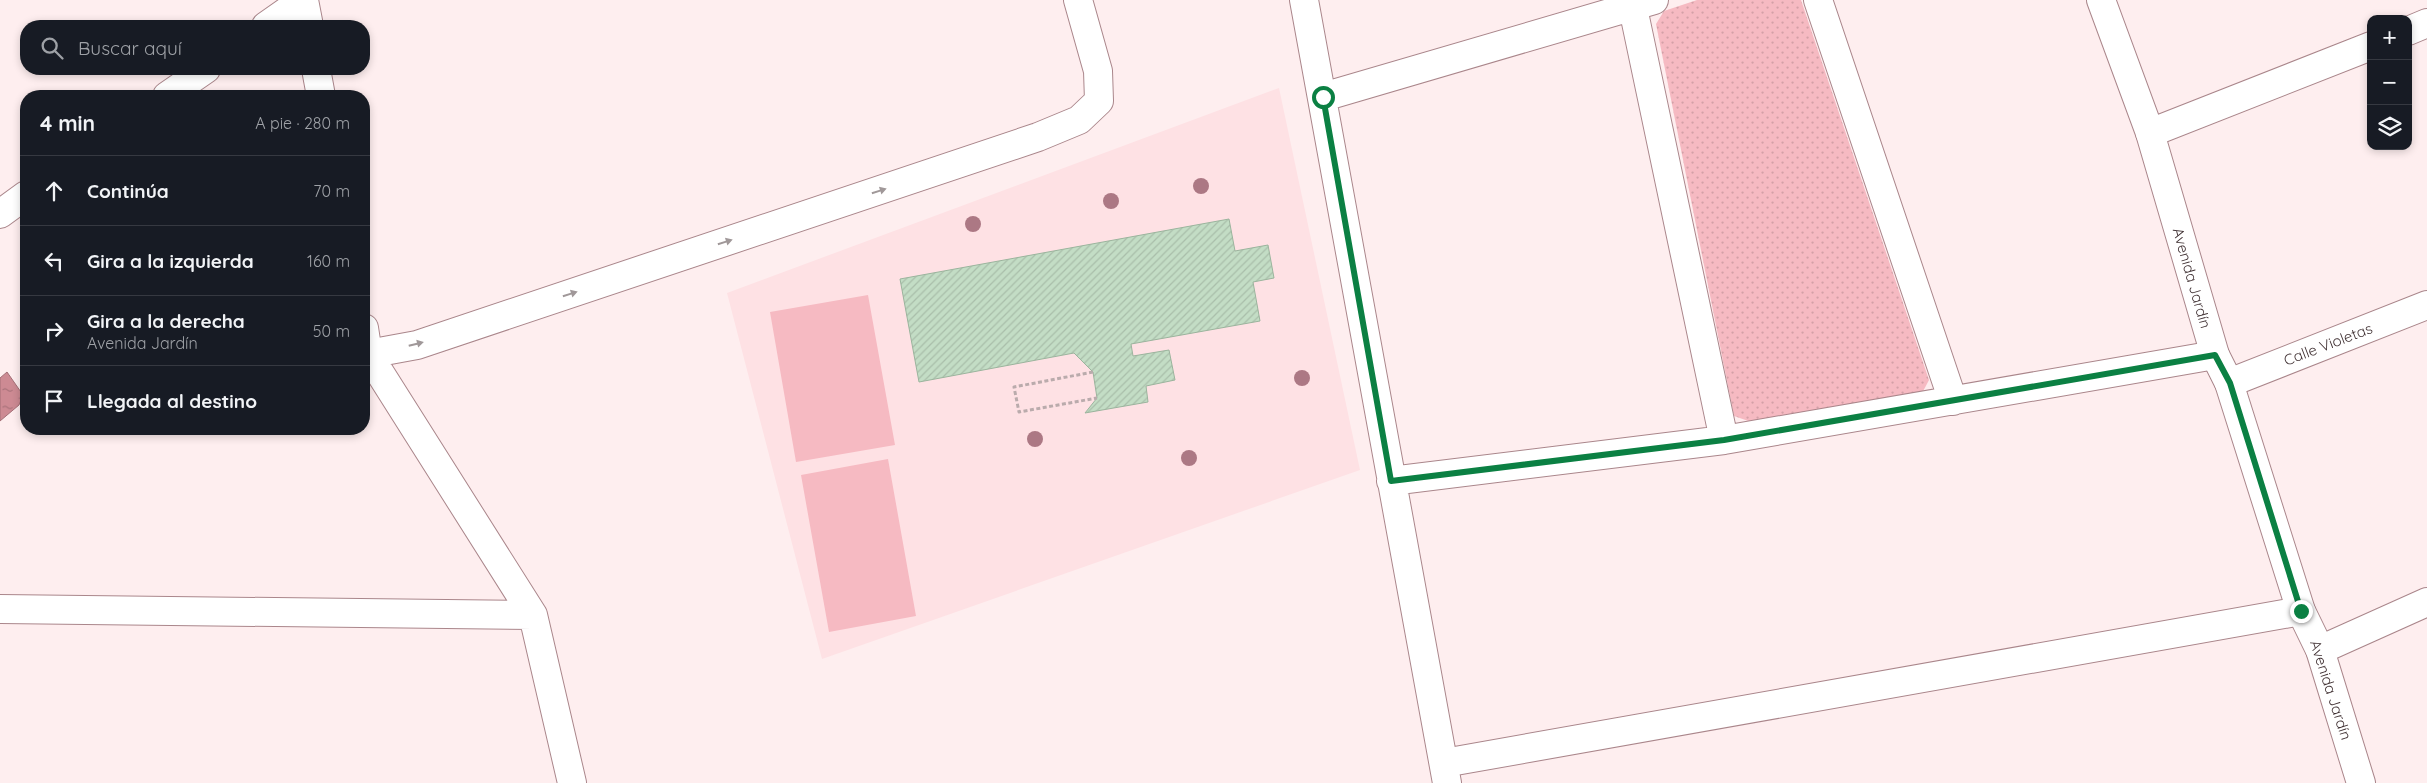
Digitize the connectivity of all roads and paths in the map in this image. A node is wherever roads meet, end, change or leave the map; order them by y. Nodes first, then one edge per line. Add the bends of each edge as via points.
1 (304, 0) edge
2 (1078, 0) edge
3 (1304, 0) edge
4 (1818, 0) edge
5 (2101, 0) edge
6 (1643, 4) edge
7 (275, 20) edge
8 (308, 20) edge
9 (2427, 23) edge
10 (2412, 29) edge
11 (2367, 48) edge
12 (197, 75) edge
13 (317, 75) edge
14 (176, 90) edge
15 (320, 90) edge
16 (1323, 97) junction
17 (2150, 133) junction
18 (20, 200) edge
19 (0, 214) edge
20 (2427, 305) edge
21 (370, 341) edge
22 (370, 348) edge
23 (2215, 355) junction
24 (1092, 372) dead end
25 (2230, 383) junction
26 (1097, 398) dead end
27 (1953, 401) junction
28 (1724, 440) junction
29 (1391, 481) junction
30 (2427, 602) edge
31 (0, 609) edge
32 (2301, 611) junction
33 (533, 615) junction
34 (2320, 650) junction
35 (1445, 773) edge
36 (572, 783) edge
37 (2361, 783) edge

1 - 7 street
1 - 8 street
21 -> 2 street via 417,345 1038,137 1079,120 1099,101 1098,71
3 - 16 street
4 - 27 street
5 - 17 street, Avenida Jardín
6 - 16 street
6 - 28 street
9 - 10 street
11 - 17 street
12 - 14 street
13 - 15 street
16 - 29 street
17 - 23 street, Avenida Jardín
18 - 19 street
20 - 25 street, Calle Violetas
22 - 33 street
23 - 25 street, Avenida Jardín
23 - 27 street
24 - 26 path via 1014,387 1019,412
25 - 32 street, Avenida Jardín
27 - 28 street
28 - 29 street
29 - 35 street
30 - 34 street
31 - 33 street
32 - 34 street, Avenida Jardín
32 - 35 street
33 - 36 street
34 - 37 street, Avenida Jardín

